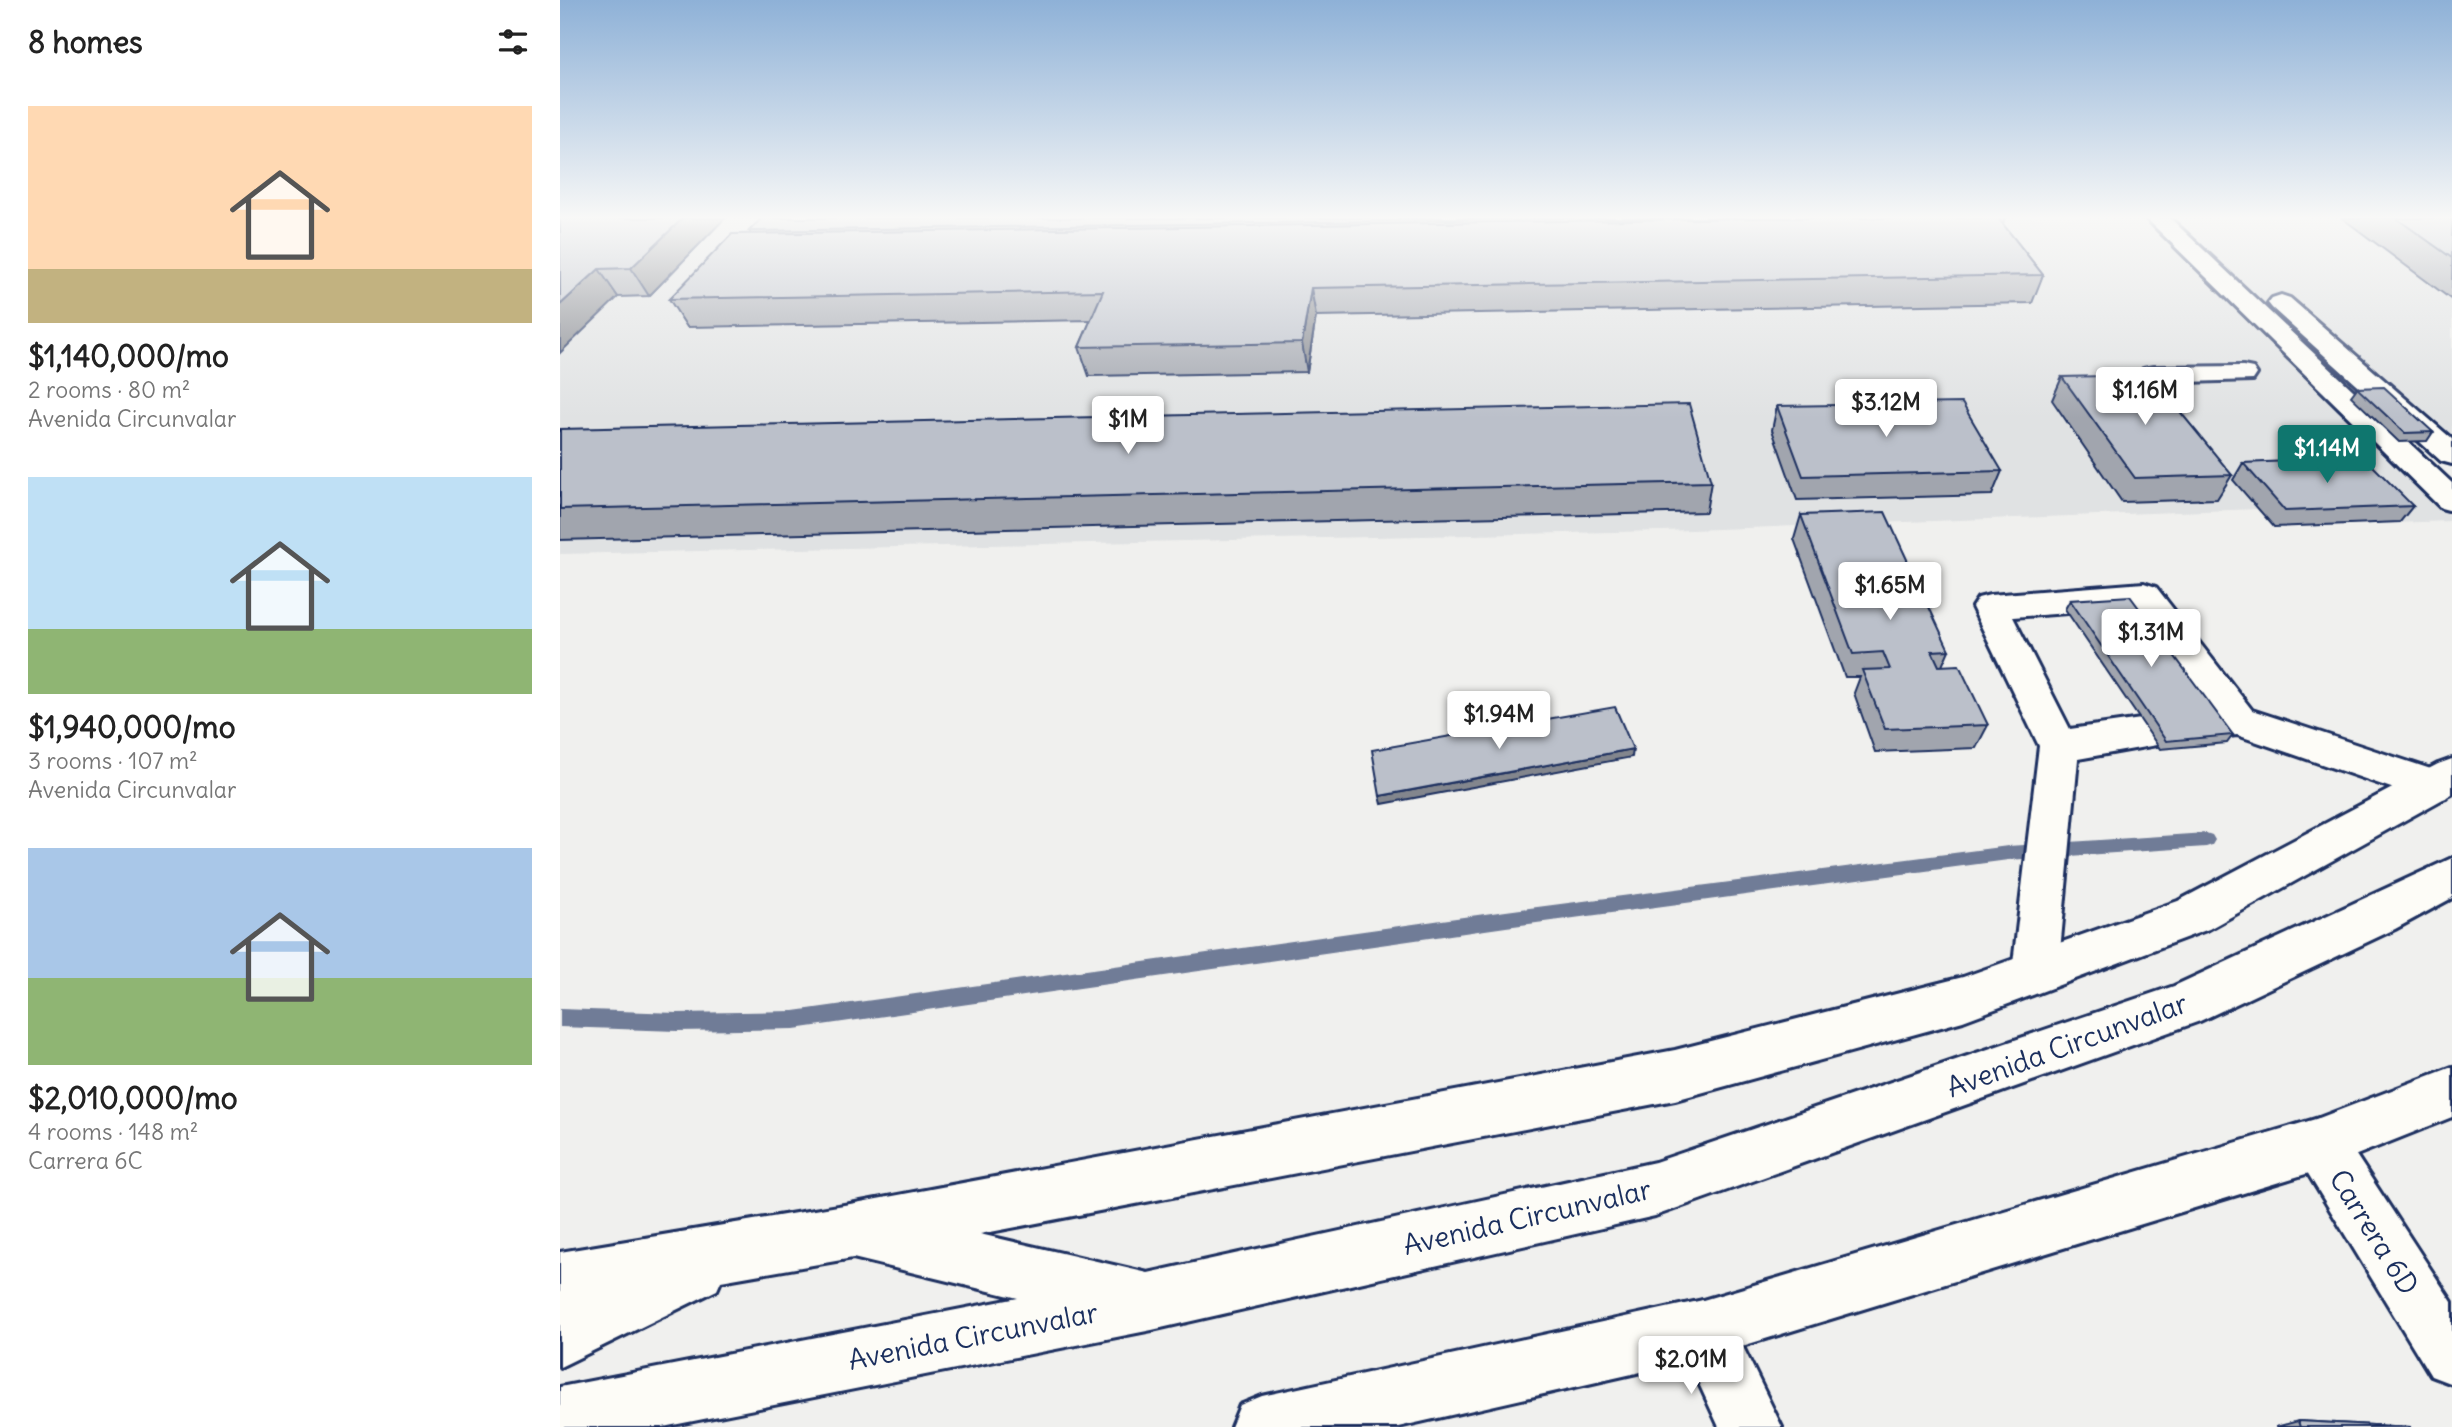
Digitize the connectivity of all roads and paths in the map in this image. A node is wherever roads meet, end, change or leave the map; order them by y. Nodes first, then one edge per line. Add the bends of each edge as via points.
1 (2226, 285) edge
2 (2261, 285) edge
3 (2243, 374) dead end
4 (2153, 376) edge
5 (2452, 455) edge
6 (2452, 501) edge
7 (2148, 733) dead end
8 (2059, 746) junction
9 (2442, 780) edge
10 (2452, 877) edge
11 (2035, 972) junction
12 (2452, 1092) edge
13 (2319, 1144) junction
14 (850, 1231) junction
15 (733, 1252) junction
16 (560, 1280) edge
17 (1152, 1301) junction
18 (1703, 1329) junction
19 (560, 1338) edge
20 (2452, 1355) edge
21 (1376, 1415) edge
22 (560, 1417) edge
23 (1262, 1427) edge
24 (1751, 1427) edge

1 - 6 main road
2 - 5 main road
3 - 4 main road
7 - 8 main road
8 - 9 main road via 1990,607 2144,595 2225,722
8 - 11 main road
9 - 11 main road via 2193,915
10 - 17 main road, Avenida Circunvalar via 2183,1005 1655,1189
11 - 14 main road via 1963,999 1675,1075
12 - 13 main road
13 - 18 main road
13 - 20 main road, Carrera 6D
14 - 15 main road
14 - 17 main road
15 - 16 main road
15 - 19 main road
17 - 22 main road, Avenida Circunvalar
18 - 21 main road
18 - 24 main road
21 - 23 main road

